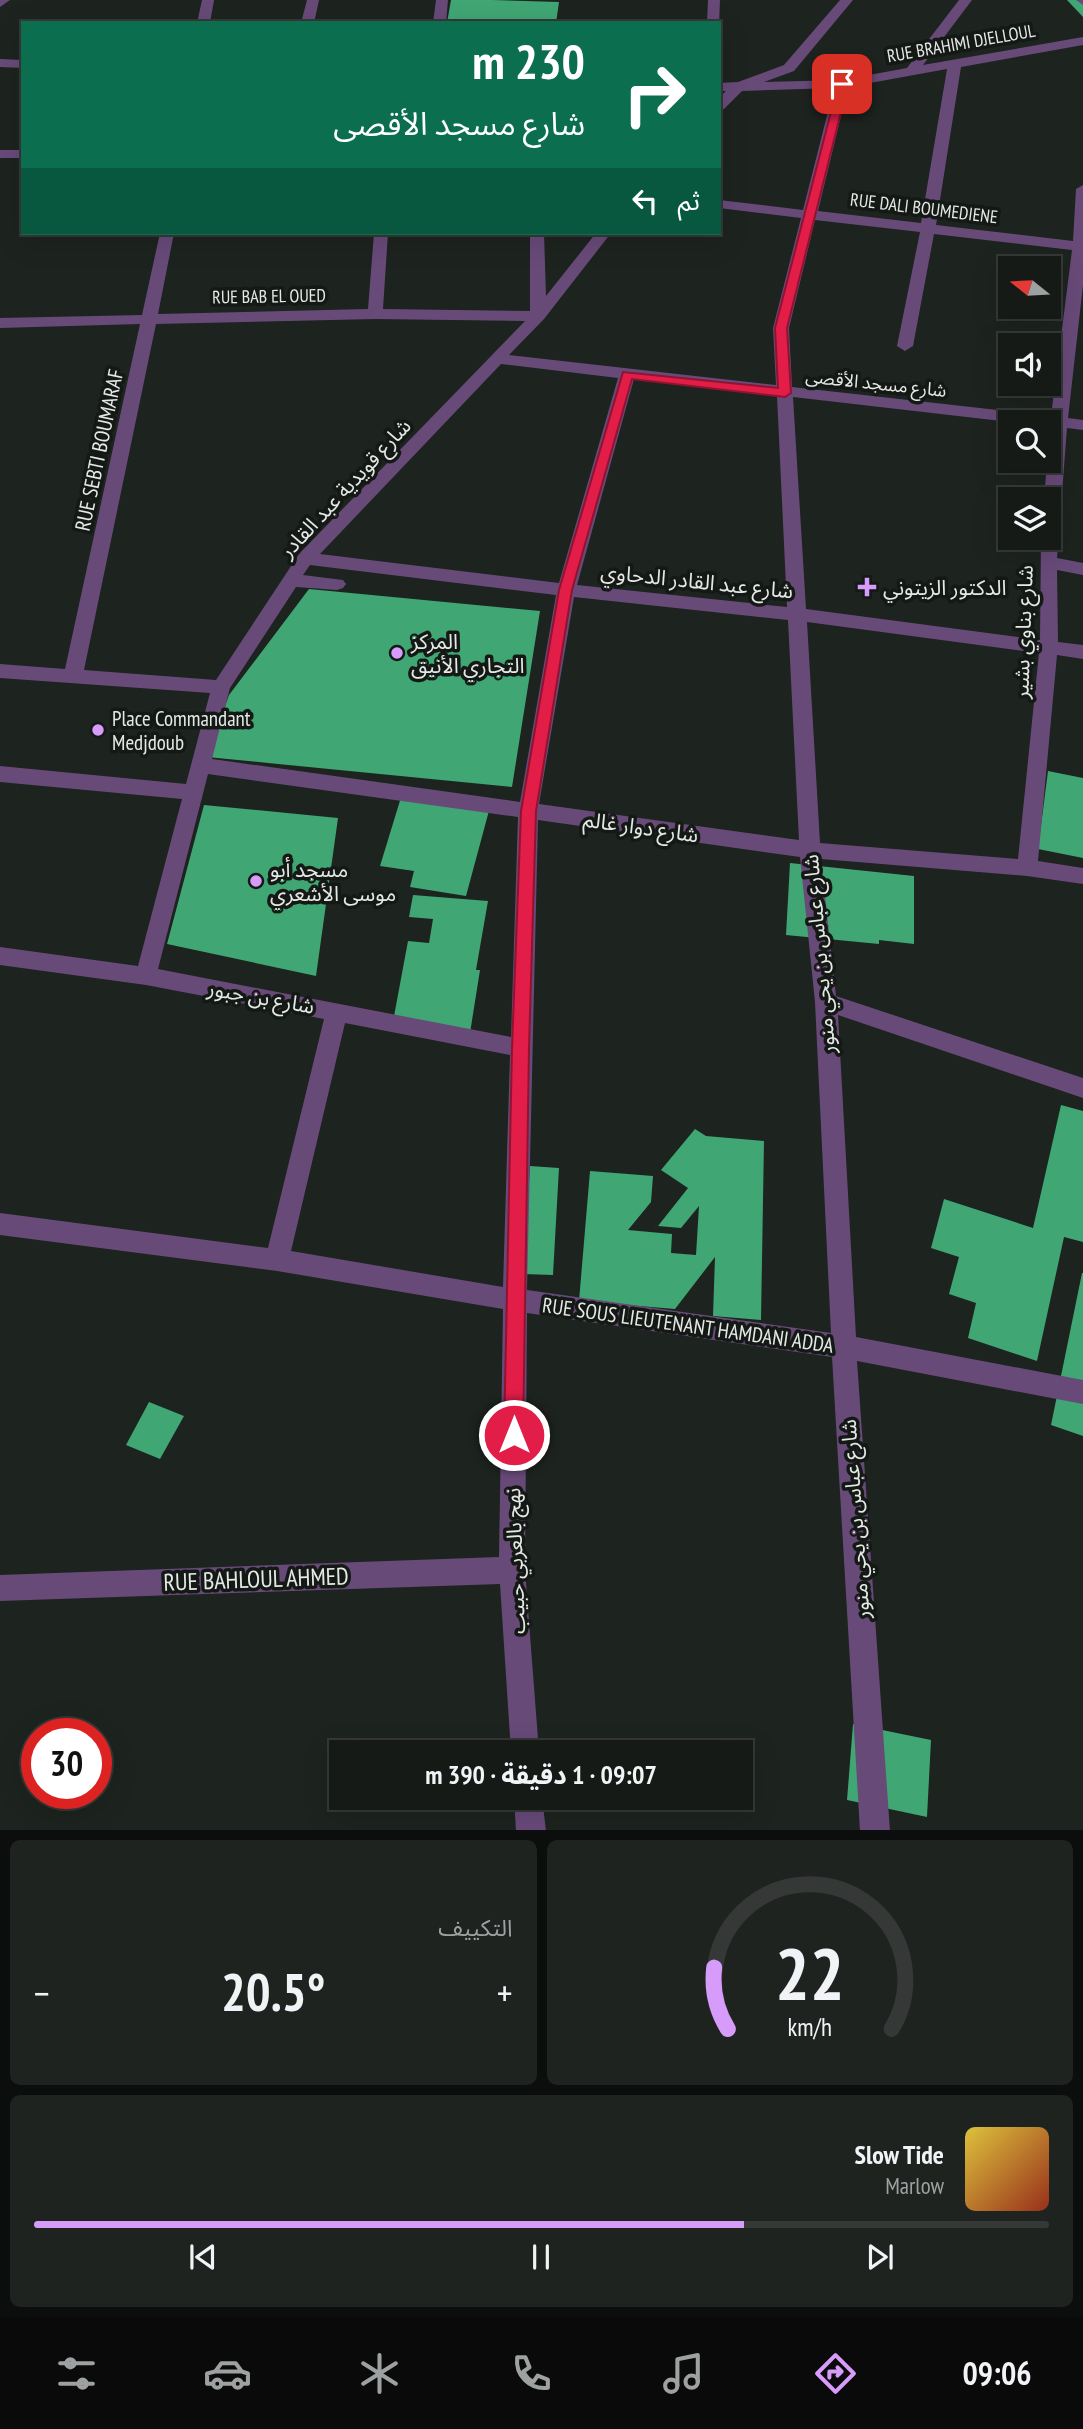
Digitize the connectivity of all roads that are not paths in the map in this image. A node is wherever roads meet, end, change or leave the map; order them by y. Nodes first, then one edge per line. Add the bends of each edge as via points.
1 (208, 0) edge
2 (313, 0) edge
3 (442, 0) edge
4 (714, 0) edge
5 (847, 0) edge
6 (966, 0) edge
7 (203, 21) edge
8 (308, 21) edge
9 (439, 21) edge
10 (714, 21) edge
11 (1083, 41) edge
12 (0, 63) edge
13 (21, 64) edge
14 (955, 64) junction
15 (912, 71) junction
16 (842, 84) junction
17 (721, 87) edge
18 (738, 87) junction
19 (721, 104) edge
20 (0, 154) edge
21 (21, 154) edge
22 (1083, 189) edge
23 (721, 204) edge
24 (810, 215) junction
25 (928, 228) junction
26 (167, 235) edge
27 (381, 235) edge
28 (537, 235) edge
29 (602, 235) edge
30 (1081, 246) edge
31 (375, 314) junction
32 (538, 316) junction
33 (151, 317) junction
34 (0, 323) edge
35 (905, 346) dead end
36 (498, 359) junction
37 (627, 374) junction
38 (785, 393) junction
39 (1060, 410) edge
40 (998, 416) edge
41 (1061, 422) edge
42 (1083, 425) edge
43 (1055, 473) edge
44 (305, 558) junction
45 (1048, 562) junction
46 (1083, 569) edge
47 (291, 580) junction
48 (337, 584) dead end
49 (566, 590) junction
50 (796, 614) junction
51 (1049, 646) junction
52 (1083, 652) edge
53 (0, 671) edge
54 (73, 677) junction
55 (221, 687) junction
56 (200, 765) junction
57 (0, 774) edge
58 (193, 792) junction
59 (528, 811) junction
60 (810, 850) junction
61 (1027, 868) junction
62 (1083, 876) edge
63 (0, 956) edge
64 (146, 976) junction
65 (826, 1002) junction
66 (337, 1011) junction
67 (521, 1048) junction
68 (1083, 1088) edge
69 (0, 1224) edge
70 (277, 1260) junction
71 (515, 1300) junction
72 (844, 1347) junction
73 (1083, 1392) edge
74 (512, 1570) junction
75 (0, 1588) edge
76 (524, 1740) edge
77 (529, 1810) edge
78 (531, 1830) edge
79 (875, 1830) edge

1 - 7 street
2 - 8 street
3 - 9 street
4 - 10 street
5 - 18 street via 789,68
6 - 15 street
11 - 14 street, RUE BRAHIMI DJELLOUL
12 - 13 street
14 - 15 street, RUE BRAHIMI DJELLOUL
14 - 25 street
15 - 16 street, RUE BRAHIMI DJELLOUL
16 - 18 street, RUE BRAHIMI DJELLOUL
16 - 24 street, شارع عباس بن يحي منور
17 - 18 street, RUE BRAHIMI DJELLOUL
18 - 19 street
20 - 21 street
22 - 30 street, شارع بناوي بشير
23 - 24 street, RUE DALI BOUMEDIENE
24 - 25 street, RUE DALI BOUMEDIENE
24 - 38 street, شارع عباس بن يحي منور via 781,328
25 - 30 street, RUE DALI BOUMEDIENE
25 - 35 street
26 - 33 street, RUE SEBTI BOUMARAF
27 - 31 street
28 - 32 street
29 - 32 street, شارع قويدية عبد القادر
30 - 39 street, شارع بناوي بشير
31 - 32 street, RUE BAB EL OUED
31 - 33 street, RUE BAB EL OUED
32 - 36 street, شارع قويدية عبد القادر
33 - 34 street, RUE BAB EL OUED
33 - 54 street, RUE SEBTI BOUMARAF
36 - 37 street, شارع مسجد الأقصى
36 - 44 street, شارع قويدية عبد القادر
37 - 38 street, شارع مسجد الأقصى
37 - 49 street, نهج بالعربي حبيب
38 - 40 street, شارع مسجد الأقصى
38 - 50 street, شارع عباس بن يحي منور
41 - 42 street, شارع مسجد الأقصى
43 - 45 street, شارع بناوي بشير
44 - 47 street, شارع قويدية عبد القادر
44 - 49 street, شارع عبد القادر الدحاوي
45 - 46 street
45 - 51 street, شارع بناوي بشير
47 - 48 street
47 - 55 street, شارع قويدية عبد القادر
49 - 50 street, شارع عبد القادر الدحاوي
49 - 59 street, نهج بالعربي حبيب
50 - 51 street, شارع عبد القادر الدحاوي
50 - 60 street, شارع عباس بن يحي منور
51 - 52 street, شارع عبد القادر الدحاوي
51 - 61 street, شارع بناوي بشير
53 - 54 street
54 - 55 street
55 - 56 street, شارع قويدية عبد القادر
56 - 58 street, شارع قويدية عبد القادر
56 - 59 street, شارع دوار غالم
57 - 58 street
58 - 64 street, شارع قويدية عبد القادر
59 - 60 street, شارع دوار غالم
59 - 67 street, نهج بالعربي حبيب
60 - 61 street, شارع دوار غالم
60 - 65 street, شارع عباس بن يحي منور
61 - 62 street, شارع دوار غالم
63 - 64 street, شارع بن جبور
64 - 66 street, شارع بن جبور
65 - 68 street
65 - 72 street, شارع عباس بن يحي منور
66 - 67 street, شارع بن جبور
66 - 70 street
67 - 71 street, نهج بالعربي حبيب
69 - 70 street, RUE SOUS LIEUTENANT HAMDANI ADDA
70 - 71 street, RUE SOUS LIEUTENANT HAMDANI ADDA
71 - 72 street, RUE SOUS LIEUTENANT HAMDANI ADDA
71 - 74 street, نهج بالعربي حبيب
72 - 73 street, RUE SOUS LIEUTENANT HAMDANI ADDA
72 - 79 street, شارع عباس بن يحي منور
74 - 75 street, RUE BAHLOUL AHMED
74 - 76 street, نهج بالعربي حبيب
77 - 78 street

